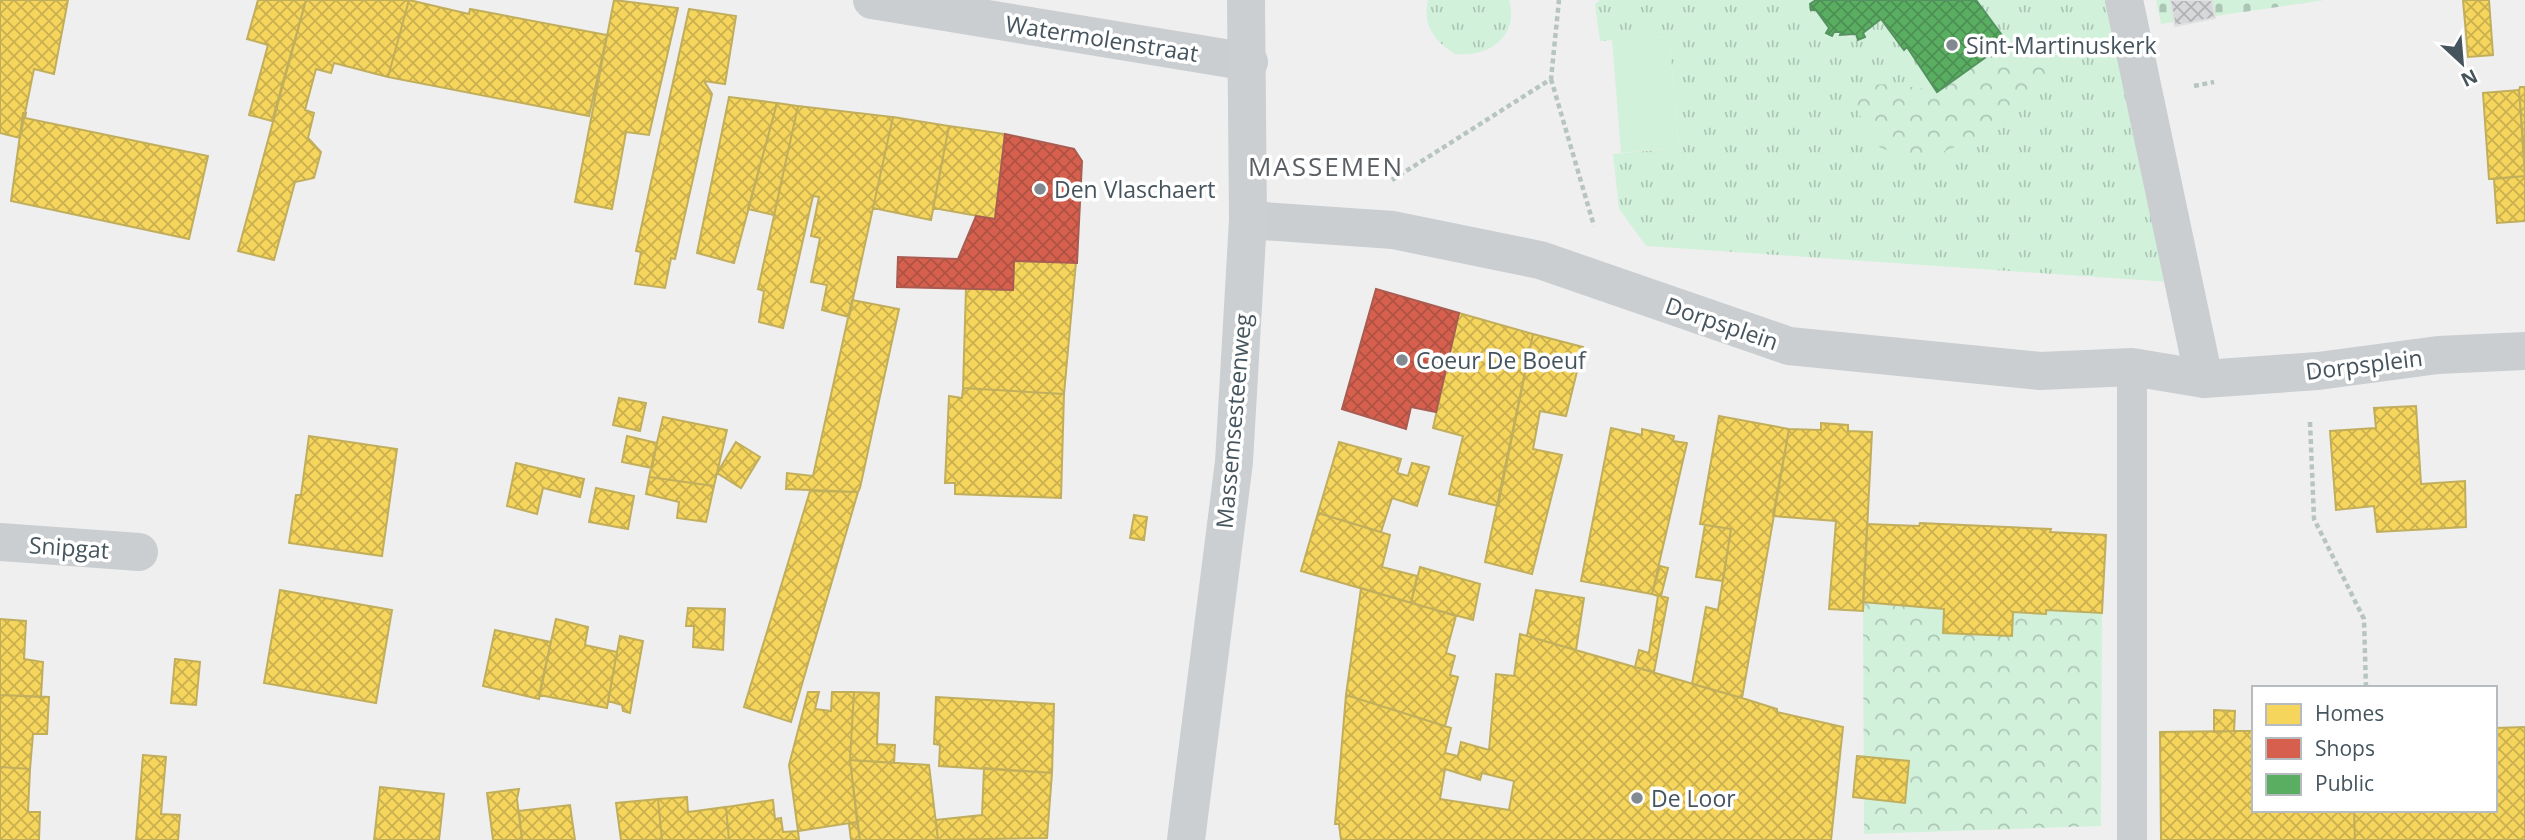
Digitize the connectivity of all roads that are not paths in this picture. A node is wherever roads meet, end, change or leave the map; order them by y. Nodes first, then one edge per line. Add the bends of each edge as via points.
1 (872, 0) edge
2 (1246, 0) edge
3 (2124, 0) edge
4 (1249, 62) junction
5 (1248, 220) junction
6 (2525, 351) edge
7 (2132, 367) junction
8 (2204, 379) junction
9 (0, 542) edge
10 (139, 552) dead end
11 (1186, 840) edge
12 (2132, 840) edge

1 - 4 street, Watermolenstraat
2 - 4 main road, Massemsesteenweg
3 - 8 street
4 - 5 main road, Massemsesteenweg
5 - 7 street, Dorpsplein via 1393,230 1539,260 1789,346 2040,372
5 - 11 main road, Massemsesteenweg via 1234,462
6 - 8 street, Dorpsplein via 2438,355 2307,372
7 - 8 street, Dorpsplein
7 - 12 lane
9 - 10 street, Snipgat

